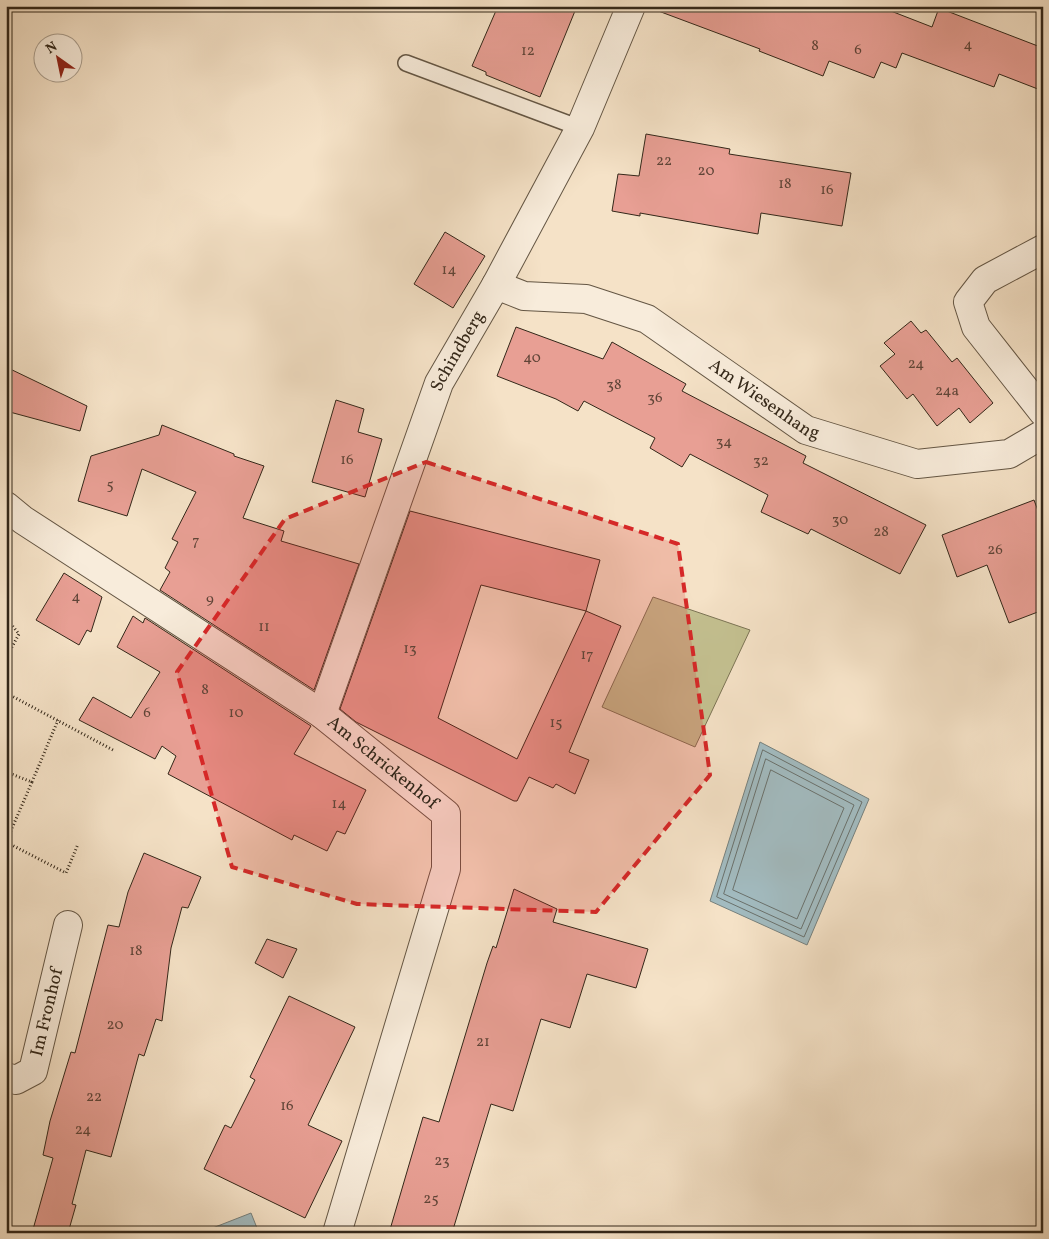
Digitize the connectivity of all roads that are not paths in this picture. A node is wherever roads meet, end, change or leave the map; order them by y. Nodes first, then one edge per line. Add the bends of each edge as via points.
1 (631, 6) edge
2 (406, 63) dead end
3 (580, 128) junction
4 (1043, 249) edge
5 (496, 285) junction
6 (1043, 412) edge
7 (1043, 434) edge
8 (12, 517) edge
9 (322, 714) junction
10 (68, 925) dead end
11 (6, 1077) edge
12 (337, 1233) edge

1 - 3 street, Schindberg
2 - 3 lane
3 - 5 street, Schindberg
4 - 6 street via 985,280 968,302 976,327
5 - 7 street, Am Wiesenhang via 524,296 586,299 647,319 806,430 916,464 1009,454
5 - 9 street, Schindberg via 439,383
8 - 9 street, Am Schrickenhof
9 - 12 street, Am Schrickenhof via 446,814 446,869
10 - 11 street, Im Fronhof via 32,1071 16,1080

